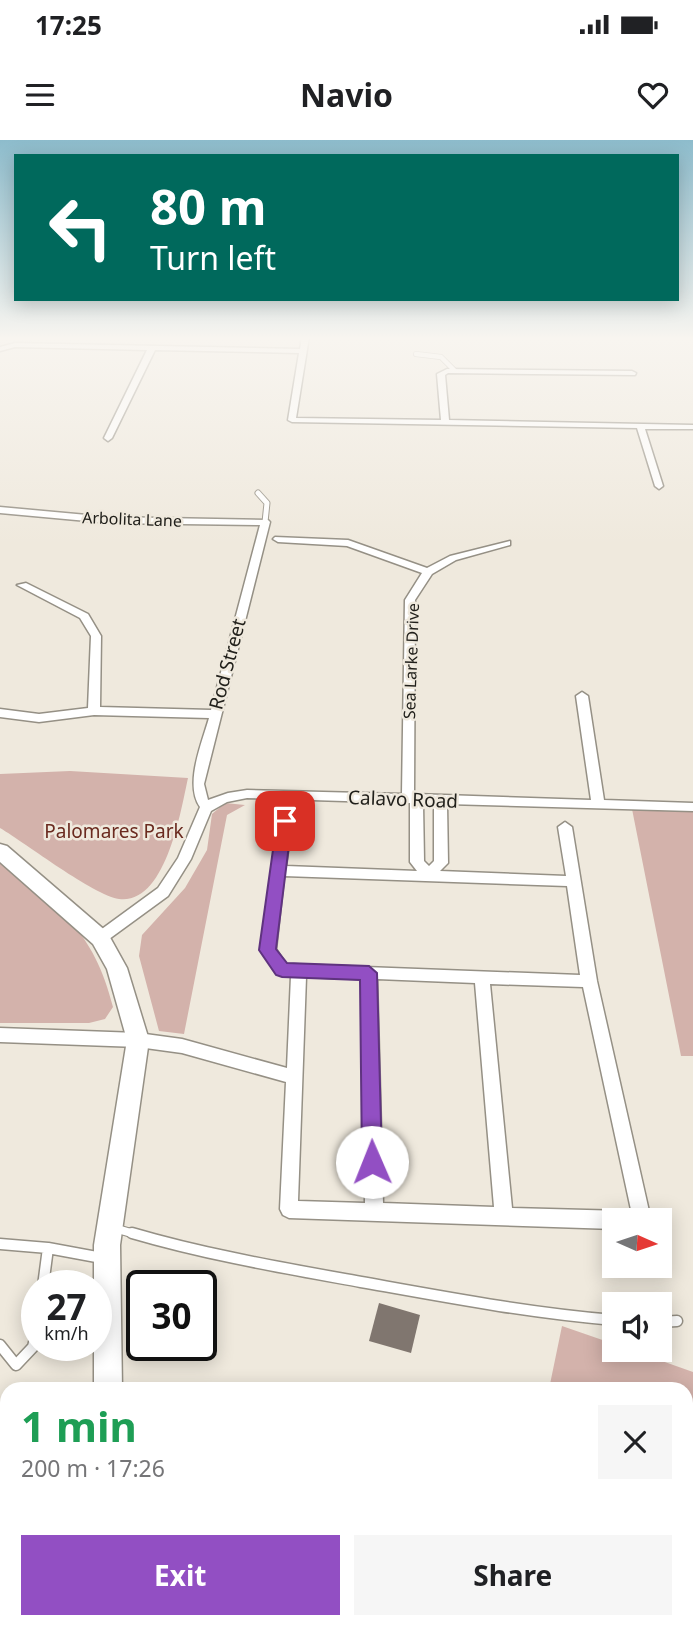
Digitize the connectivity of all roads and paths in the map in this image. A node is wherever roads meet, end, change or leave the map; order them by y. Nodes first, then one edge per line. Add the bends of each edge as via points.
1 (123, 406) edge
2 (294, 406) edge
3 (444, 406) edge
4 (445, 424) junction
5 (640, 425) junction
6 (693, 427) edge
7 (108, 438) dead end
8 (659, 486) dead end
9 (258, 493) dead end
10 (0, 510) edge
11 (265, 522) junction
12 (278, 539) dead end
13 (507, 543) dead end
14 (428, 572) junction
15 (22, 584) dead end
16 (582, 696) dead end
17 (94, 711) junction
18 (0, 713) edge
19 (214, 714) junction
20 (412, 799) junction
21 (440, 800) junction
22 (598, 804) junction
23 (206, 806) junction
24 (693, 807) edge
25 (285, 821) dead end
26 (565, 827) dead end
27 (0, 850) edge
28 (278, 871) junction
29 (428, 874) junction
30 (574, 881) junction
31 (100, 939) junction
32 (299, 971) junction
33 (369, 973) junction
34 (482, 977) junction
35 (589, 981) junction
36 (0, 1035) edge
37 (138, 1040) junction
38 (295, 1077) junction
39 (639, 1208) edge
40 (374, 1212) junction
41 (505, 1216) junction
42 (602, 1219) edge
43 (110, 1227) junction
44 (0, 1244) edge
45 (48, 1248) junction
46 (107, 1259) junction
47 (45, 1270) edge
48 (602, 1319) edge
49 (672, 1321) edge
50 (677, 1321) dead end
51 (0, 1345) edge
52 (21, 1360) edge
53 (108, 1382) edge

1 - 7 street
2 - 4 street via 292,420
3 - 4 street
4 - 5 street
5 - 6 street
5 - 8 street
9 - 11 lane via 267,503
10 - 11 street, Arbolita Lane via 109,520
11 - 19 street, Rod Street
12 - 14 street via 348,543
13 - 14 street via 453,558
14 - 20 street, Sea Larke Drive via 410,600
15 - 17 street via 84,616 96,636
16 - 22 street
17 - 18 street via 40,718
17 - 19 street
19 - 23 street, Rod Street via 198,784
20 - 21 street, Calavo Road
20 - 23 street, Calavo Road via 247,794 227,796
20 - 29 street, Sea Larke Drive via 417,862
21 - 22 street, Calavo Road
21 - 29 street via 441,863
22 - 24 street, Calavo Road
23 - 31 street via 184,859 163,892
25 - 28 street
26 - 30 street
27 - 31 main road
28 - 29 street
28 - 32 street via 268,950 282,970
29 - 30 street
30 - 35 street
31 - 37 main road via 117,968
32 - 33 street
32 - 38 street
33 - 34 street
33 - 40 street
34 - 35 street
34 - 41 street
35 - 39 street
36 - 37 street
37 - 38 street via 182,1045
37 - 43 main road
38 - 40 street via 289,1209
40 - 41 street
41 - 42 street
43 - 46 main road
43 - 48 lane via 183,1248 327,1275 521,1311
44 - 45 lane
45 - 46 lane
45 - 47 lane
46 - 53 main road
49 - 50 lane
51 - 52 lane via 16,1365

